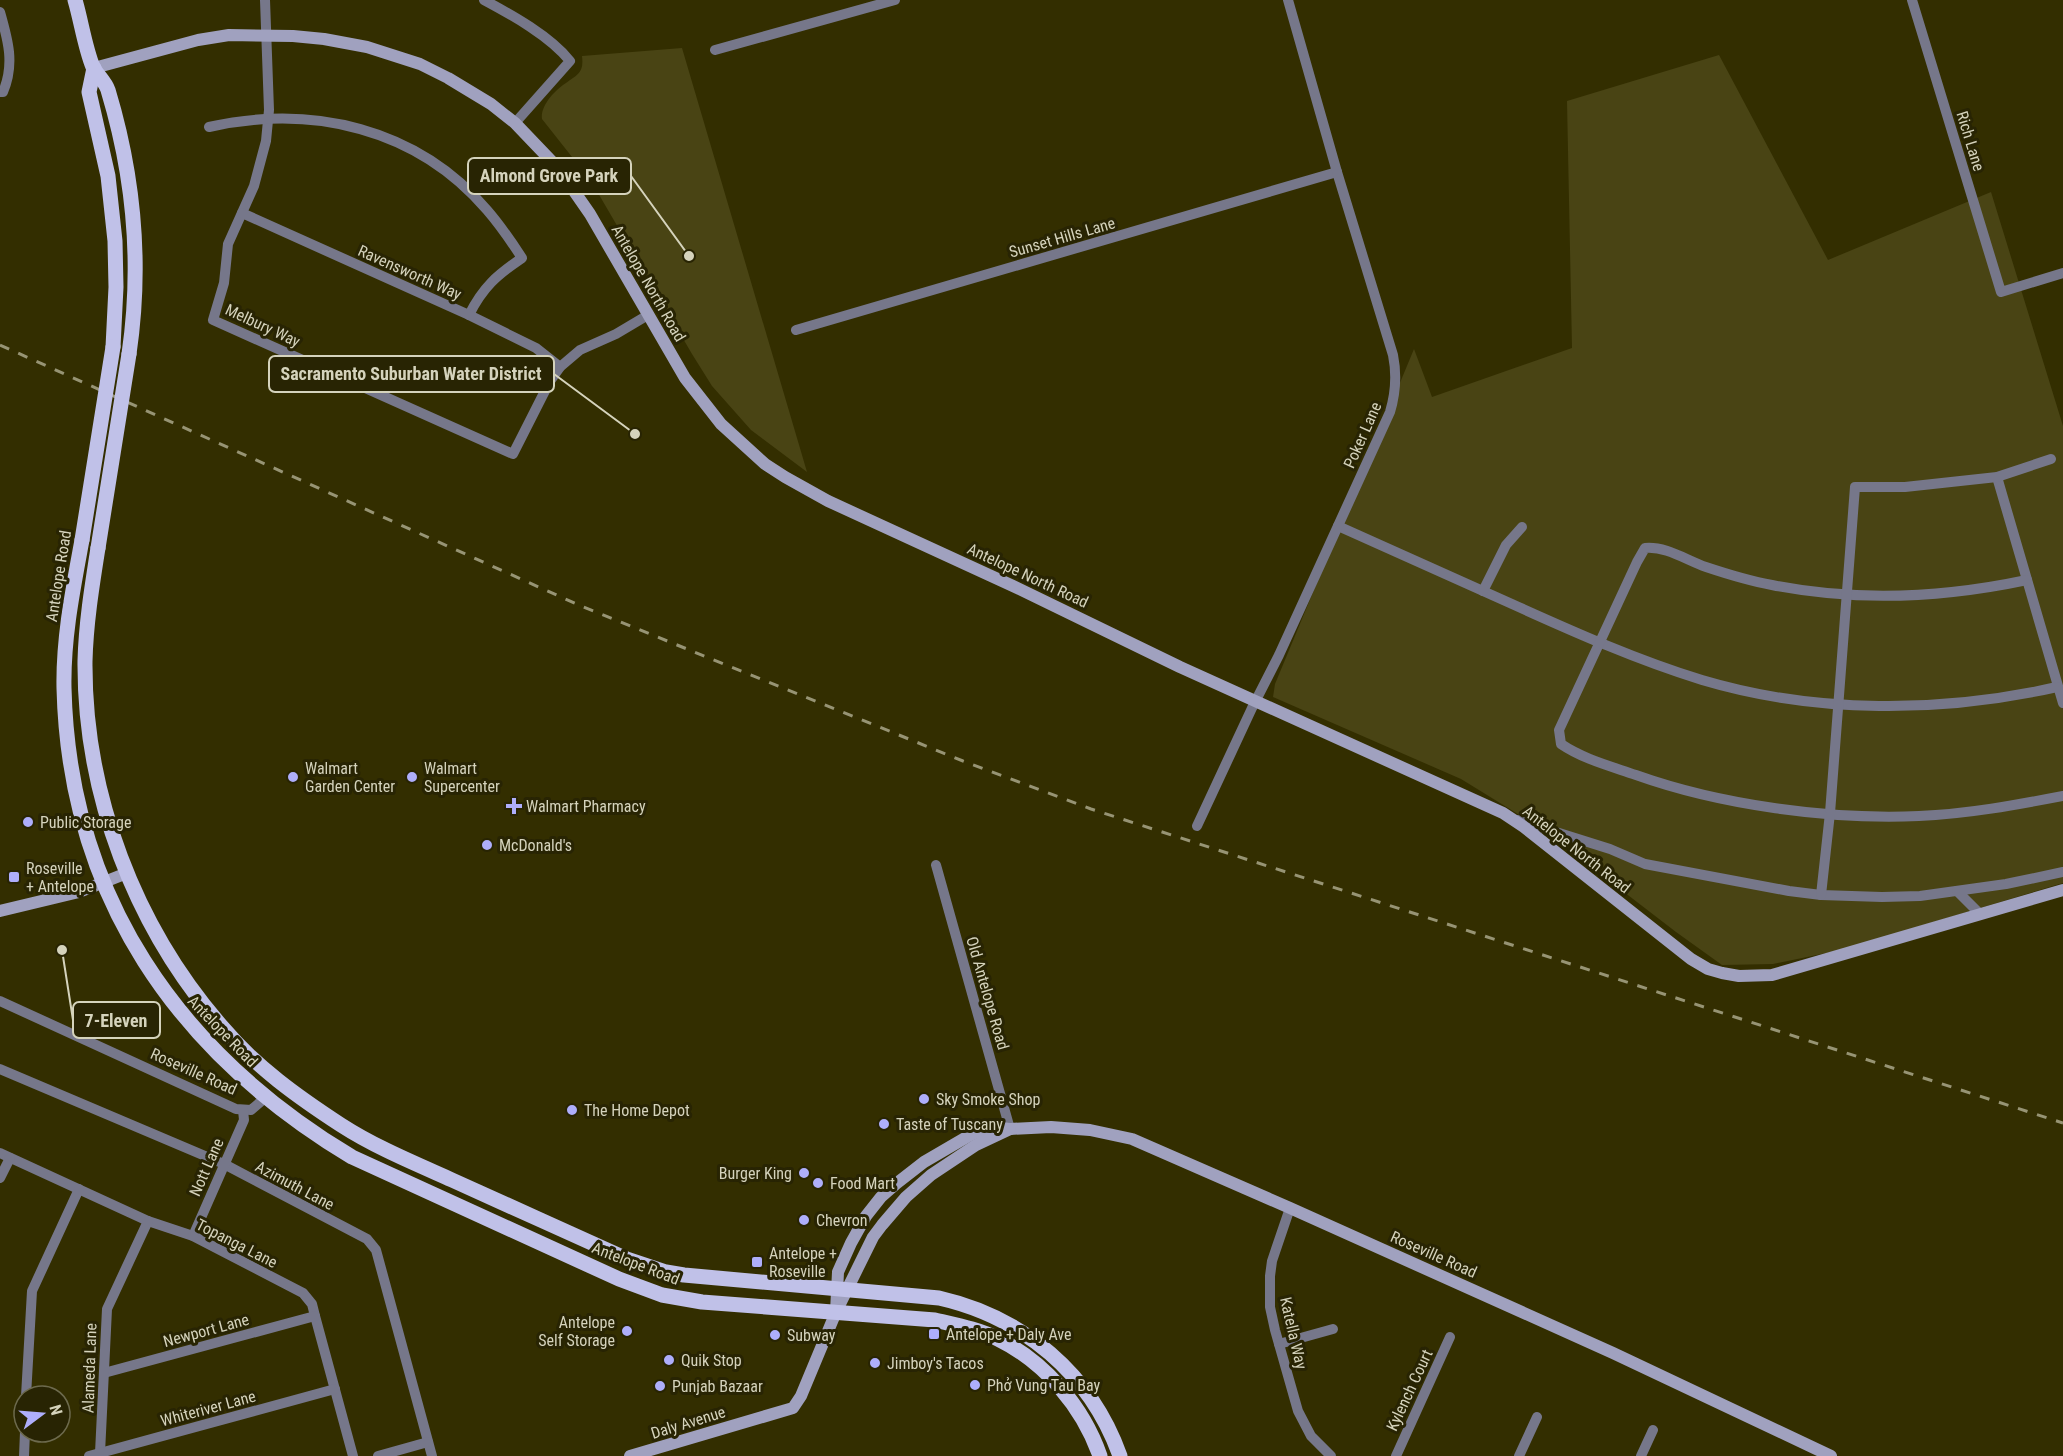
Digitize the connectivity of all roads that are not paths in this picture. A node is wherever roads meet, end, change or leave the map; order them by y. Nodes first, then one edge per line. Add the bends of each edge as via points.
1 (75, 0) edge
2 (265, 0) edge
3 (484, 0) edge
4 (895, 0) edge
5 (1288, 0) edge
6 (1912, 0) edge
7 (0, 12) edge
8 (266, 36) junction
9 (715, 50) dead end
10 (94, 68) junction
11 (1, 92) edge
12 (268, 118) junction
13 (515, 123) junction
14 (209, 127) dead end
15 (1337, 172) junction
16 (242, 213) junction
17 (2063, 273) edge
18 (469, 315) junction
19 (648, 315) junction
20 (796, 330) dead end
21 (560, 367) junction
22 (2051, 459) dead end
23 (1997, 477) junction
24 (1338, 526) junction
25 (1522, 527) dead end
26 (2027, 580) junction
27 (1483, 591) junction
28 (1846, 595) junction
29 (1600, 644) junction
30 (2057, 687) junction
31 (1256, 701) junction
32 (2063, 703) edge
33 (1838, 705) junction
34 (2063, 796) edge
35 (1830, 813) junction
36 (1509, 817) junction
37 (1197, 826) dead end
38 (936, 865) dead end
39 (2063, 872) edge
40 (127, 873) junction
41 (104, 883) junction
42 (2063, 890) edge
43 (1957, 891) junction
44 (1821, 896) junction
45 (0, 911) edge
46 (1980, 914) junction
47 (0, 1001) edge
48 (0, 1069) edge
49 (265, 1098) junction
50 (243, 1110) junction
51 (342, 1126) junction
52 (1010, 1129) junction
53 (345, 1153) junction
54 (5, 1155) edge
55 (224, 1164) junction
56 (433, 1171) junction
57 (0, 1178) edge
58 (79, 1190) junction
59 (434, 1195) junction
60 (513, 1207) junction
61 (1290, 1208) junction
62 (148, 1221) junction
63 (193, 1236) junction
64 (842, 1289) junction
65 (836, 1312) junction
66 (315, 1316) junction
67 (1333, 1329) dead end
68 (1450, 1337) dead end
69 (1279, 1344) junction
70 (104, 1373) junction
71 (27, 1384) edge
72 (335, 1389) junction
73 (1537, 1417) dead end
74 (1653, 1430) dead end
75 (428, 1442) junction
76 (100, 1453) junction
77 (89, 1456) edge
78 (353, 1456) edge
79 (378, 1456) edge
80 (432, 1456) edge
81 (630, 1456) edge
82 (1100, 1456) edge
83 (1120, 1456) edge
84 (1331, 1456) edge
85 (1396, 1456) edge
86 (1519, 1456) edge
87 (1641, 1456) edge
88 (1831, 1456) edge

1 - 10 main road, Antelope Road
2 - 8 street, Melbury Way
3 - 13 street via 540,35 570,61
4 - 9 street
5 - 15 street, Poker Lane
6 - 17 street, Rich Lane via 2001,292
7 - 11 street via 10,54 8,77
8 - 10 main road, Antelope North Road via 229,35 198,40
8 - 12 street, Melbury Way
8 - 13 main road, Antelope North Road via 333,40 391,53 448,78
10 - 40 main road, Antelope Road, bridge via 107,87 128,173 133,212 134,305 129,354 86,634 92,746 110,825
10 - 41 main road, Antelope Road, bridge via 89,92 108,176 116,287 113,346 67,634 64,688 81,815
12 - 14 street
12 - 16 street, Melbury Way via 261,168
12 - 18 street via 338,123 384,137 427,159 469,192 522,258 487,285
13 - 19 main road, Antelope North Road via 577,193
15 - 20 street, Sunset Hills Lane
15 - 24 street, Poker Lane via 1396,371 1390,412
16 - 18 street, Ravensworth Way
16 - 21 street, Melbury Way via 228,244 224,283 213,320 513,454
18 - 21 street, Ravensworth Way via 536,348
19 - 21 street, Melbury Way via 580,350
19 - 31 main road, Antelope North Road via 702,402 743,445 785,477 828,501
22 - 23 street
23 - 26 street
23 - 28 street via 1905,487 1855,487
24 - 27 street
24 - 31 street, Poker Lane
25 - 27 street via 1506,544
26 - 28 street via 1983,590 1918,596
26 - 30 street
27 - 29 street
28 - 29 street via 1771,585 1705,567 1657,547 1645,548
28 - 33 street
29 - 33 street via 1703,680
29 - 35 street via 1559,730 1561,744 1575,754 1672,786 1741,802
30 - 32 street
30 - 33 street via 1952,704
31 - 36 main road, Antelope North Road
31 - 37 street, Poker Lane
33 - 35 street
34 - 35 street via 1920,816
35 - 44 street
36 - 44 street via 1645,864
36 - 46 main road, Antelope North Road via 1674,948 1722,973 1772,975
38 - 52 street, Old Antelope Road
39 - 43 street
40 - 41 main road
40 - 51 main road, Antelope Road via 161,941 223,1029 280,1083
41 - 45 main road
41 - 49 main road, Antelope Road via 127,932 171,1002 216,1054
42 - 46 main road, Antelope North Road
43 - 44 street via 1920,896
43 - 46 street
47 - 50 street, Roseville Road
48 - 55 street, Azimuth Lane
49 - 50 street via 251,1110
49 - 51 main road via 277,1094 328,1127
49 - 53 main road, Antelope Road
50 - 55 street, Nott Lane via 244,1120
51 - 56 main road, Antelope Road
52 - 61 main road, Roseville Road via 1071,1128 1132,1139
52 - 64 main road, Roseville Road via 976,1145 919,1184 873,1237
52 - 64 main road, Roseville Road via 992,1127 972,1134 932,1156 897,1183 866,1216 851,1243 837,1272
53 - 56 main road via 364,1148 418,1174
53 - 59 main road, Antelope Road
54 - 57 street
54 - 58 street, Topanga Lane
55 - 63 street, Nott Lane
55 - 75 street, Azimuth Lane via 372,1243
56 - 60 main road, Antelope Road
58 - 62 street, Topanga Lane
58 - 71 street via 32,1291
59 - 60 main road via 439,1188 448,1187 498,1209
59 - 65 main road, Antelope Road via 662,1295 702,1302
60 - 64 main road, Antelope Road via 627,1259 666,1272
61 - 69 street, Katella Way via 1270,1276 1270,1306
61 - 88 main road, Roseville Road via 1583,1339
62 - 63 street, Topanga Lane
62 - 70 street, Alameda Lane via 107,1309
63 - 66 street, Topanga Lane via 303,1293
64 - 65 main road, Roseville Road
64 - 83 main road, Antelope Road via 939,1298 988,1313 1022,1331 1080,1382 1105,1419
65 - 81 main road, Daly Avenue via 793,1408
65 - 82 main road, Antelope Road via 935,1320 999,1339 1041,1369 1066,1394 1089,1429
66 - 70 street, Newport Lane
66 - 72 street, Topanga Lane
67 - 69 street
68 - 85 street, Kylench Court
69 - 84 street, Katella Way via 1304,1424
70 - 76 street, Alameda Lane
72 - 76 street, Whiteriver Lane
72 - 78 street, Topanga Lane
73 - 86 street
74 - 87 street
75 - 79 street
75 - 80 street, Azimuth Lane
76 - 77 street, Whiteriver Lane

